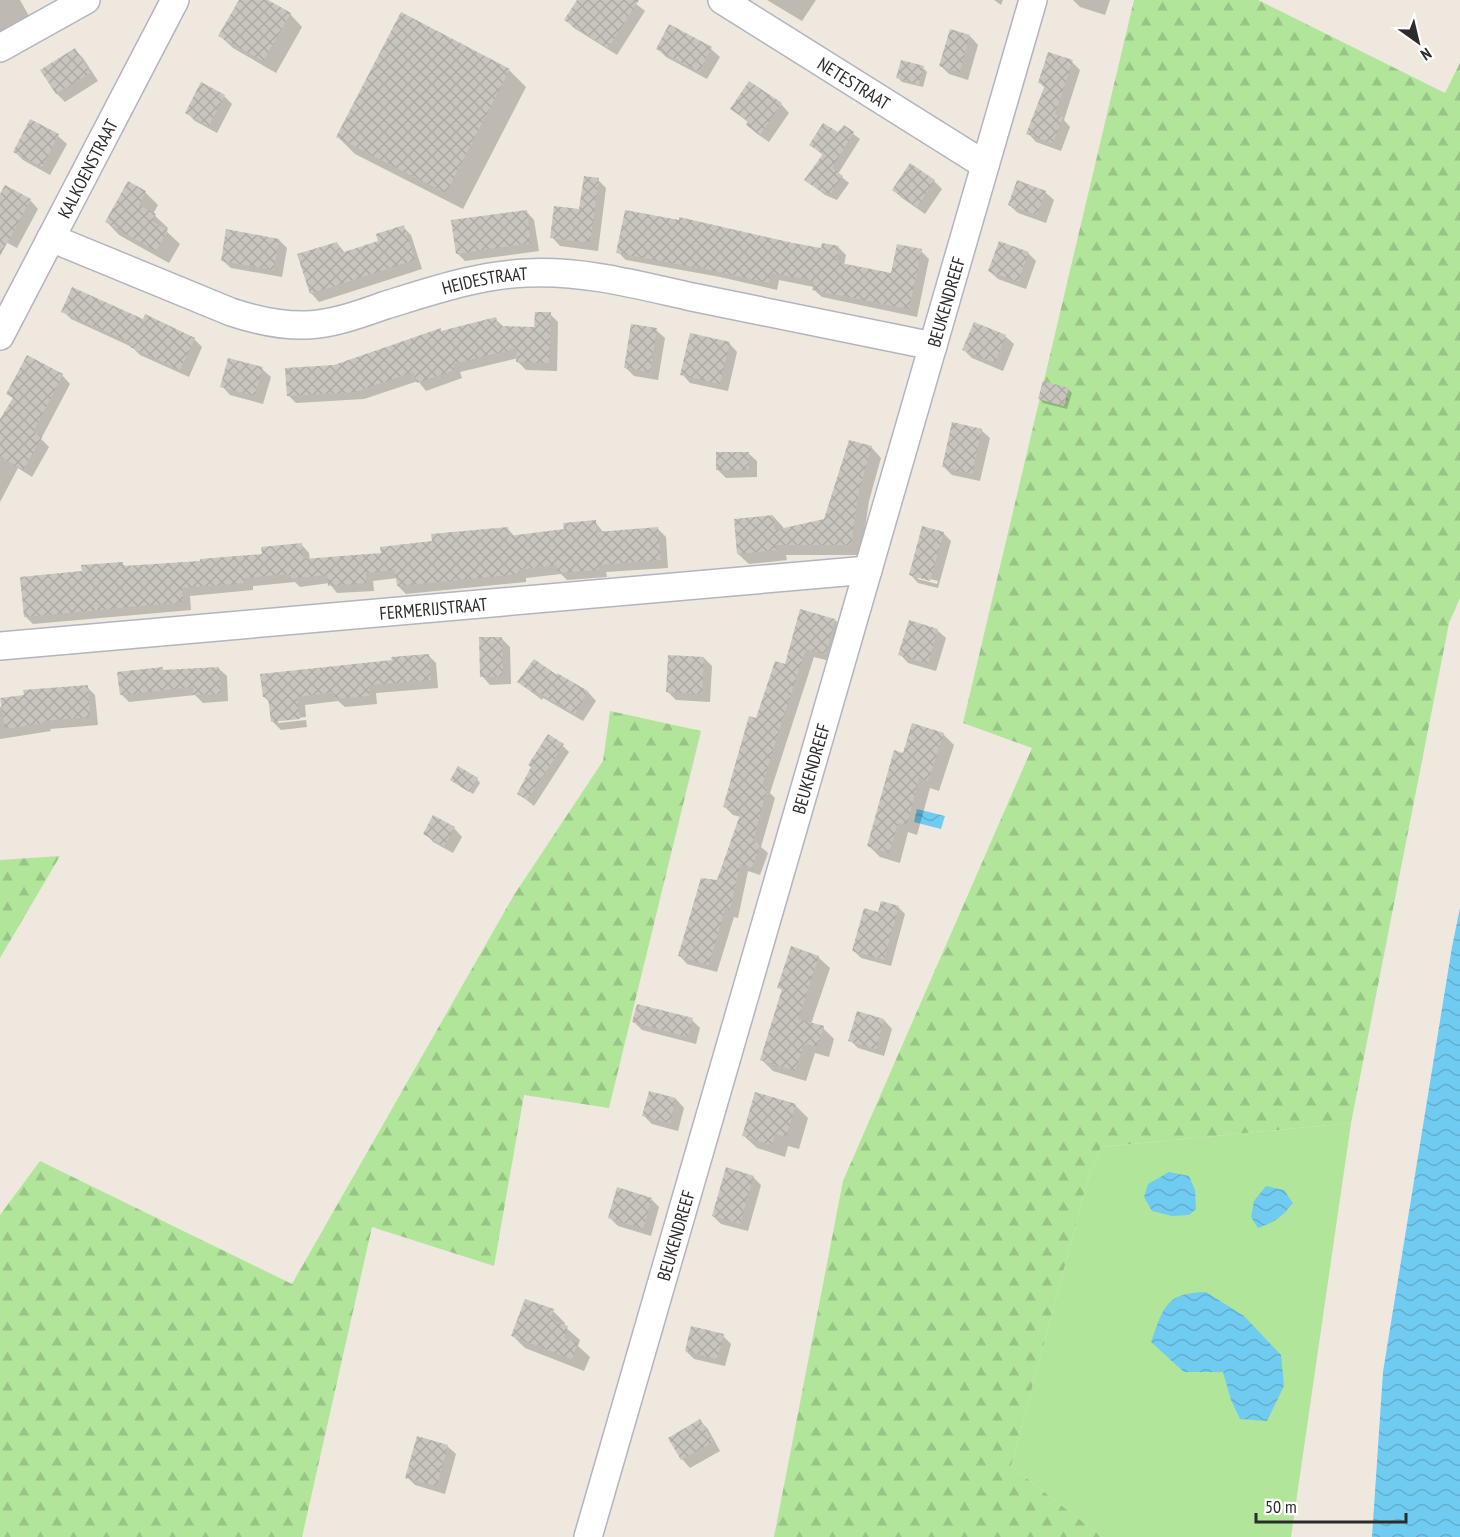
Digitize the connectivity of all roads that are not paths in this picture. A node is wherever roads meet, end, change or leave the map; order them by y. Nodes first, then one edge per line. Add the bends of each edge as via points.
1 (86, 0) edge
2 (175, 0) edge
3 (722, 0) edge
4 (1033, 0) edge
5 (0, 48) edge
6 (985, 165) junction
7 (51, 238) junction
8 (0, 336) edge
9 (933, 346) junction
10 (868, 570) junction
11 (0, 646) edge
12 (588, 1537) edge

1 - 5 street
2 - 7 street, KALKOENSTRAAT
3 - 6 street, NETESTRAAT
4 - 6 street, BEUKENDREEF
6 - 9 street, BEUKENDREEF
7 - 8 street, KALKOENSTRAAT
7 - 9 street, HEIDESTRAAT via 231,312 277,324 332,322 488,276 549,273 604,279
9 - 10 street, BEUKENDREEF
10 - 11 street, FERMERIJSTRAAT
10 - 12 street, BEUKENDREEF

